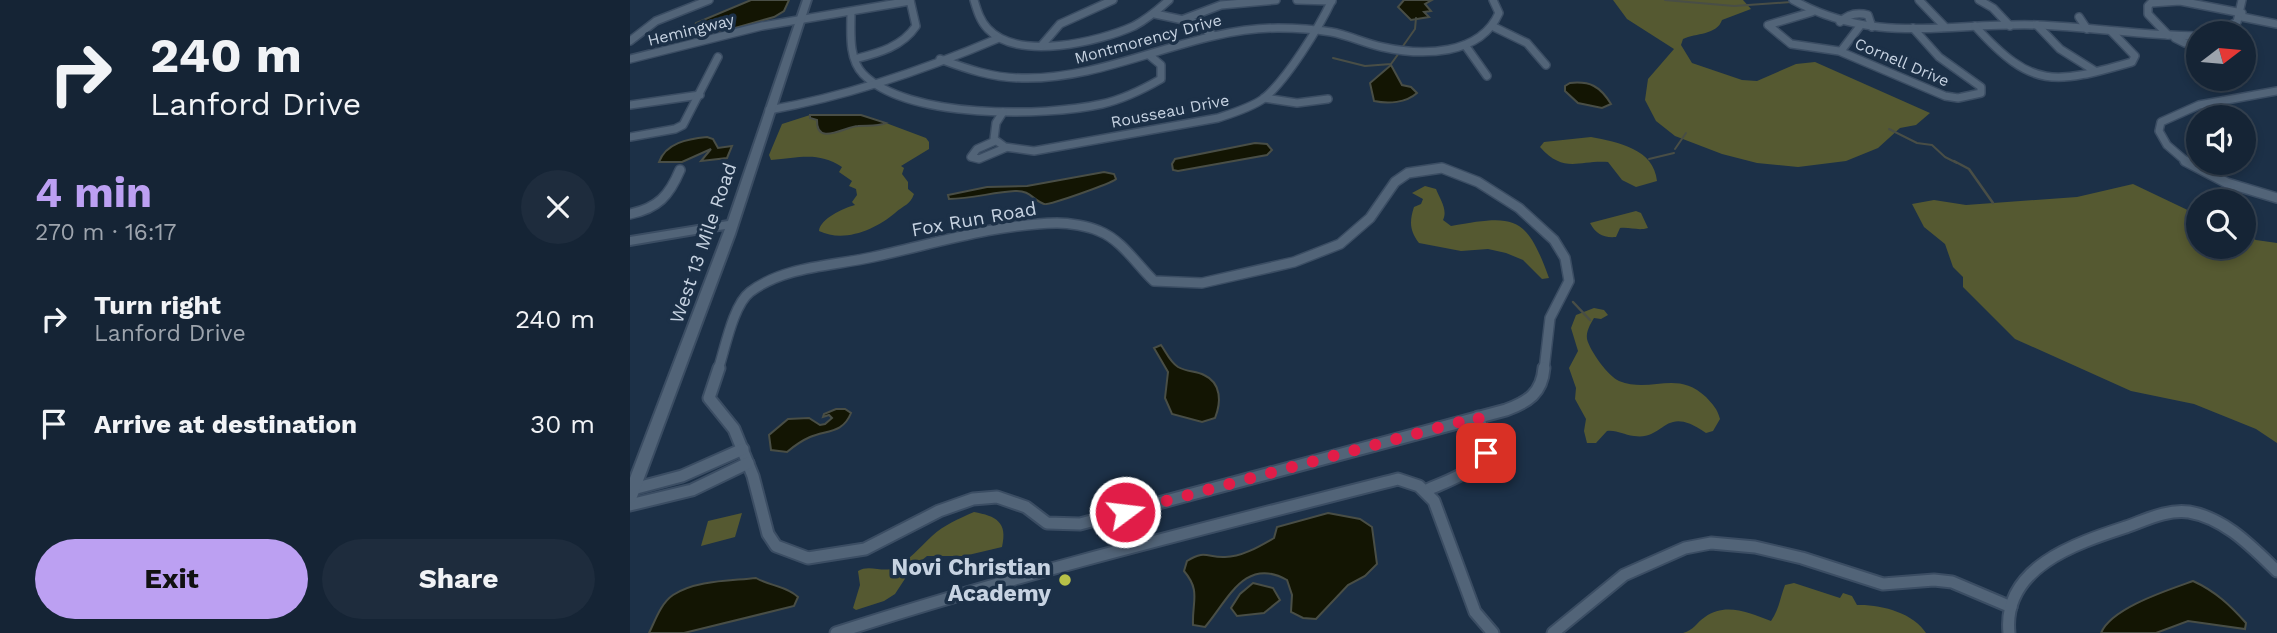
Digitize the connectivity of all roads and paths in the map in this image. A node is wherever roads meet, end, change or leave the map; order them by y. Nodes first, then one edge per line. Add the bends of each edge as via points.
1 (709, 0) edge
2 (807, 0) edge
3 (910, 0) edge
4 (974, 0) edge
5 (1113, 0) edge
6 (1169, 0) edge
7 (1276, 0) edge
8 (1297, 0) edge
9 (1493, 0) edge
10 (1793, 0) edge
11 (1919, 0) edge
12 (1979, 0) edge
13 (2242, 0) edge
14 (1332, 1) edge
15 (850, 12) junction
16 (1812, 12) junction
17 (1155, 14) junction
18 (2242, 15) junction
19 (2079, 17) dead end
20 (1184, 19) junction
21 (800, 20) junction
22 (2237, 21) edge
23 (1840, 22) junction
24 (2277, 24) edge
25 (2037, 25) junction
26 (1860, 26) junction
27 (1975, 26) junction
28 (2010, 26) junction
29 (1494, 27) junction
30 (1872, 27) junction
31 (1945, 27) junction
32 (1913, 28) junction
33 (2087, 29) junction
34 (1315, 30) junction
35 (2111, 31) junction
36 (1213, 35) junction
37 (2170, 35) junction
38 (997, 36) junction
39 (2186, 36) edge
40 (630, 41) edge
41 (2186, 43) edge
42 (1042, 45) junction
43 (1465, 45) junction
44 (1841, 51) junction
45 (1149, 55) junction
46 (718, 57) dead end
47 (630, 59) edge
48 (855, 60) junction
49 (943, 61) junction
50 (1546, 65) dead end
51 (2095, 71) junction
52 (1487, 76) dead end
53 (877, 85) junction
54 (2277, 91) edge
55 (700, 95) junction
56 (1264, 98) junction
57 (1328, 99) dead end
58 (630, 106) edge
59 (770, 108) junction
60 (1003, 112) junction
61 (630, 137) edge
62 (995, 141) junction
63 (1004, 148) junction
64 (680, 170) dead end
65 (2277, 198) edge
66 (630, 214) edge
67 (732, 224) junction
68 (630, 241) edge
69 (1478, 417) junction
70 (746, 457) junction
71 (1427, 490) junction
72 (632, 493) edge
73 (630, 505) edge
74 (2277, 571) edge
75 (2011, 607) junction
76 (836, 633) edge
77 (1493, 633) edge
78 (1553, 633) edge
79 (2008, 633) edge

1 - 40 street via 650,25
2 - 21 street, West 13 Mile Road
3 - 15 street, Hemingway
3 - 48 street via 916,26 910,36
4 - 38 street via 982,21
5 - 42 street via 1060,24
6 - 17 street
7 - 20 street via 1221,5
8 - 14 street
9 - 29 street via 1499,13
10 - 16 street
11 - 31 street
12 - 28 street
13 - 18 street
14 - 34 street, Rousseau Drive
15 - 21 street, Hemingway
15 - 48 street
16 - 23 street
16 - 44 street, Cornell Drive via 1768,25 1791,44
17 - 20 street
17 - 42 street via 1103,38
18 - 22 street
18 - 24 street
18 - 37 street via 2180,1 2151,3 2148,15
19 - 33 street
20 - 36 street
21 - 47 street, Hemingway
21 - 59 street, West 13 Mile Road
23 - 26 street
23 - 30 street via 1862,13 1868,15
25 - 28 street
25 - 33 street
25 - 51 street via 2060,49
26 - 30 street
26 - 44 street
27 - 28 street
27 - 31 street
27 - 51 street via 1999,51 2039,76 2054,79
29 - 43 street, Montmorency Drive
29 - 50 street via 1519,37
30 - 32 street
31 - 32 street
32 - 44 street, Cornell Drive via 1939,57 1982,87 1981,93 1950,98
33 - 35 street
34 - 36 street, Montmorency Drive via 1274,28
34 - 43 street, Montmorency Drive via 1393,49
34 - 56 street, Rousseau Drive
35 - 37 street
35 - 51 street via 2136,56 2132,62
36 - 45 street, Montmorency Drive
37 - 39 street
37 - 41 street
38 - 42 street
38 - 49 street
43 - 52 street
45 - 49 street, Montmorency Drive via 1053,76 990,75
45 - 60 street via 1163,71 1161,79 1146,89 1070,108
46 - 55 street
48 - 53 street
49 - 53 street
53 - 59 street via 831,99
53 - 60 street via 925,104
54 - 65 street via 2177,111 2161,122 2159,131 2170,149 2195,167
55 - 58 street
55 - 61 street via 683,125
56 - 57 street via 1297,103
56 - 63 street, Rousseau Drive via 1219,118 1034,151
59 - 67 street, West 13 Mile Road
60 - 62 street via 993,127
62 - 63 street
62 - 63 street, Rousseau Drive via 971,157 979,159
64 - 66 street via 659,206
67 - 68 street
67 - 72 street, West 13 Mile Road
69 - 70 street, Fox Run Road via 1080,524 1047,523 1026,507 997,497 973,499 865,549 808,558 776,546 768,534
69 - 70 street, Fox Run Road via 1520,405 1538,392 1543,383 1550,317 1568,288 1569,273 1558,247 1532,218 1474,179 1442,168 1408,173 1395,181 1370,218 1340,244 1294,262 1202,284 1154,281 1129,253 1100,231 1060,223 932,242 771,280 739,305 709,398 734,429
69 - 71 street via 1488,440 1486,453 1459,475
70 - 72 street
70 - 73 street via 692,490
71 - 76 street via 1413,482 1388,480 935,601
71 - 77 street via 1475,612
74 - 75 street via 2221,524 2197,514 2175,512 2057,553 2029,574
75 - 78 street via 1952,582 1883,584 1779,553 1711,543 1685,548 1624,575
75 - 79 street

